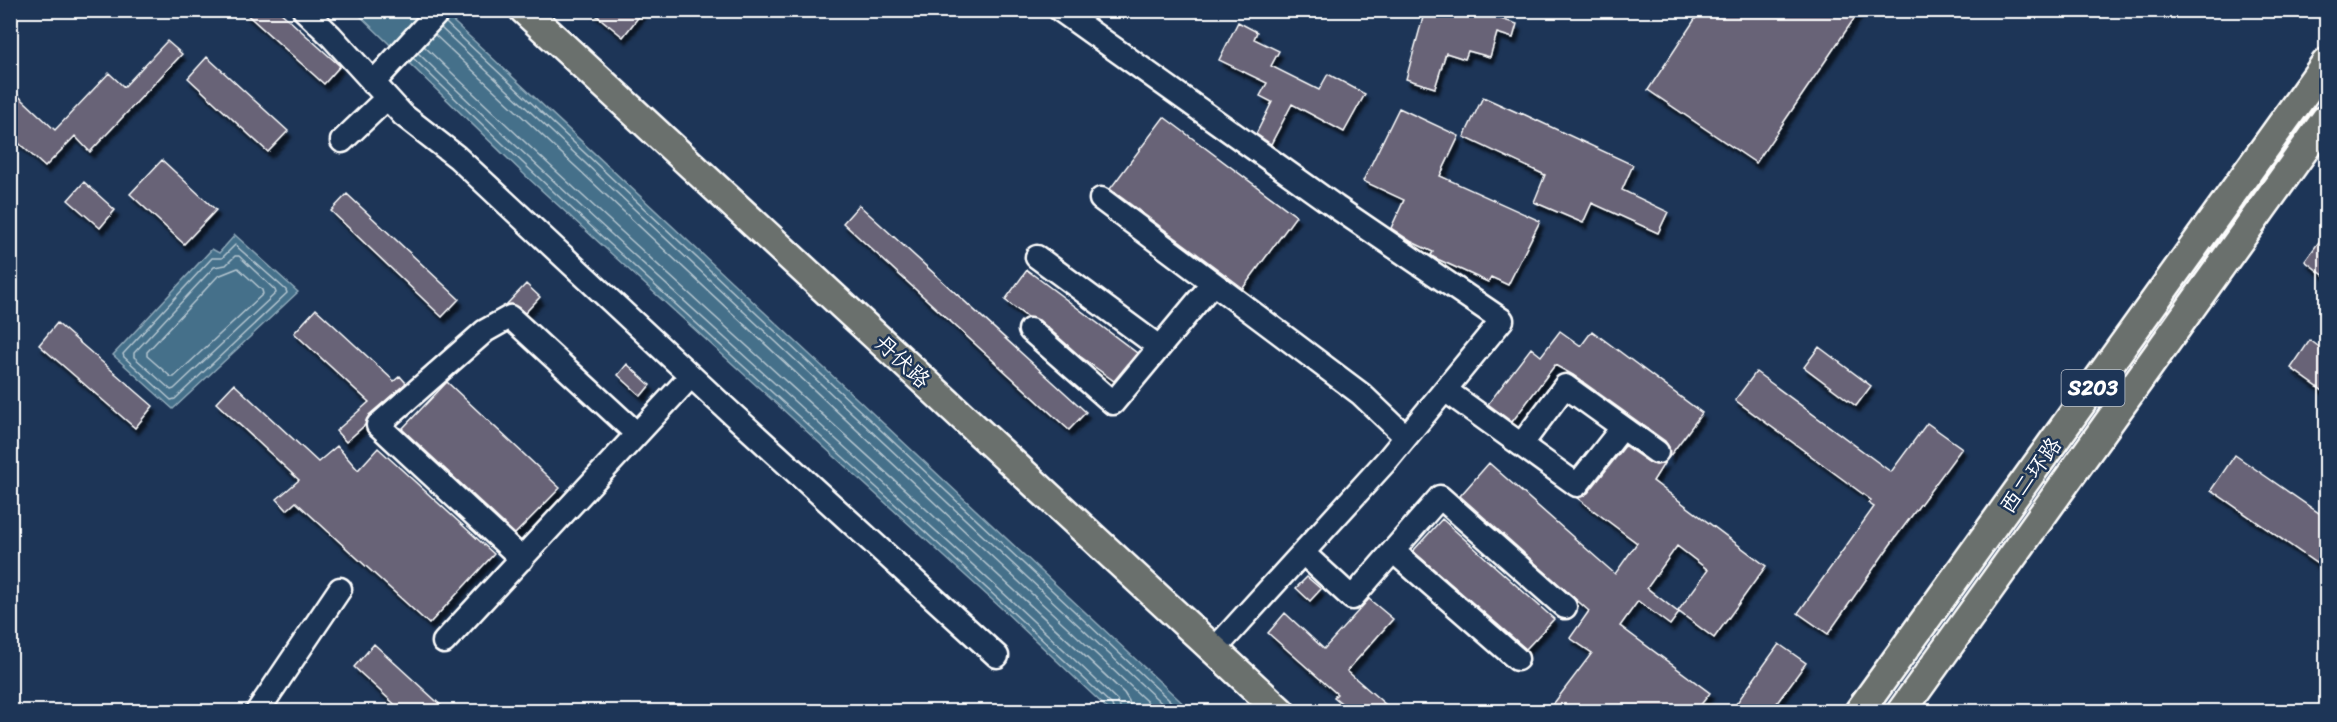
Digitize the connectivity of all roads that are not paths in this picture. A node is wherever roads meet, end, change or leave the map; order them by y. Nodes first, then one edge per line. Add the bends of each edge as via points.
1 (304, 10) edge
2 (440, 10) edge
3 (524, 10) edge
4 (1060, 10) edge
5 (2326, 63) edge
6 (382, 84) junction
7 (2326, 118) edge
8 (342, 141) dead end
9 (1101, 199) dead end
10 (1037, 257) dead end
11 (1213, 283) junction
12 (1030, 330) dead end
13 (1159, 347) junction
14 (691, 376) junction
15 (1445, 390) junction
16 (1622, 428) junction
17 (638, 434) junction
18 (1406, 437) junction
19 (1521, 445) junction
20 (1657, 452) dead end
21 (1393, 551) junction
22 (1303, 553) junction
23 (522, 559) junction
24 (340, 589) dead end
25 (1565, 607) dead end
26 (444, 642) dead end
27 (1214, 650) junction
28 (997, 656) dead end
29 (1517, 659) dead end
30 (257, 711) edge
31 (1281, 711) edge
32 (1859, 711) edge
33 (1901, 711) edge

1 - 6 street
2 - 6 street
3 - 27 main road, 丹伏路
4 - 15 street via 1502,320
5 - 32 main road, 西二环路 / S203
6 - 8 street
6 - 14 street via 403,115 457,157
7 - 33 main road, 西二环路 / S203
9 - 11 street
10 - 13 street
11 - 13 street
11 - 18 street via 1361,394
12 - 13 street via 1113,403
14 - 17 street
14 - 28 street
15 - 18 street
15 - 19 street
16 - 19 street via 1577,486
16 - 19 street via 1565,386
16 - 20 street
17 - 23 street
17 - 23 street via 510,317 485,331 378,425
18 - 22 street
21 - 22 street via 1352,598
21 - 25 street via 1440,496
21 - 29 street
22 - 27 street
23 - 26 street
24 - 30 street
27 - 31 main road, 丹伏路

